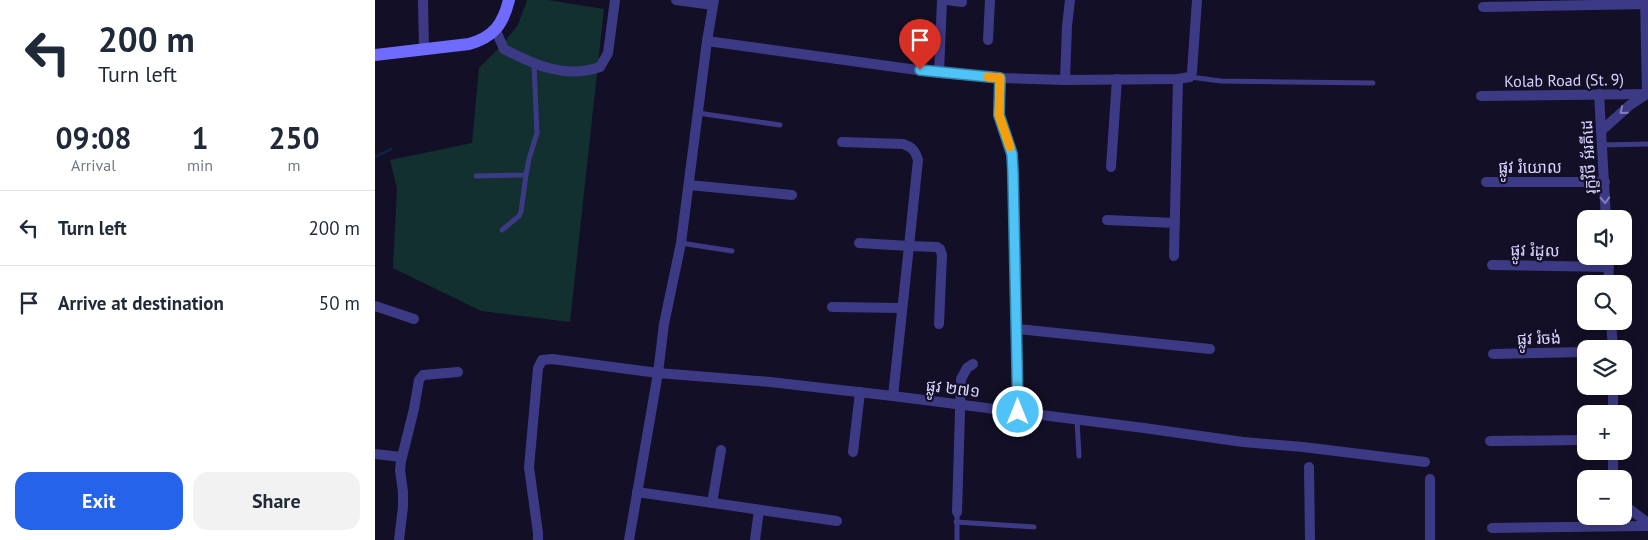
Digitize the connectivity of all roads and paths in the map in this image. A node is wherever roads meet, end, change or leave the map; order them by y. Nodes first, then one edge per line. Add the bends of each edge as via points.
1 (423, 0) edge
2 (509, 0) edge
3 (615, 0) edge
4 (676, 0) edge
5 (942, 0) edge
6 (947, 0) edge
7 (991, 0) edge
8 (1070, 0) edge
9 (1197, 0) edge
10 (962, 2) dead end
11 (714, 3) edge
12 (1646, 3) edge
13 (1483, 7) dead end
14 (496, 31) junction
15 (988, 40) dead end
16 (707, 41) junction
17 (424, 50) junction
18 (375, 55) edge
19 (534, 64) junction
20 (939, 73) junction
21 (1190, 76) junction
22 (1000, 78) junction
23 (1117, 79) junction
24 (1178, 79) junction
25 (1065, 80) junction
26 (1373, 83) dead end
27 (1599, 94) junction
28 (1647, 94) edge
29 (1481, 96) dead end
30 (697, 113) junction
31 (780, 126) dead end
32 (1601, 131) junction
33 (843, 142) dead end
34 (1648, 144) edge
35 (1602, 145) junction
36 (1111, 167) dead end
37 (526, 175) junction
38 (476, 176) dead end
39 (1486, 182) dead end
40 (1605, 182) junction
41 (689, 185) junction
42 (792, 196) dead end
43 (1606, 210) edge
44 (1107, 220) dead end
45 (1175, 223) junction
46 (502, 230) dead end
47 (681, 243) junction
48 (859, 243) dead end
49 (909, 246) junction
50 (732, 251) dead end
51 (1174, 256) dead end
52 (1577, 262) edge
53 (1492, 265) dead end
54 (375, 306) edge
55 (832, 307) dead end
56 (901, 308) junction
57 (414, 319) dead end
58 (939, 324) dead end
59 (1018, 328) junction
60 (1210, 349) dead end
61 (1577, 352) edge
62 (1493, 354) dead end
63 (973, 364) dead end
64 (458, 372) dead end
65 (658, 373) junction
66 (860, 392) junction
67 (893, 396) junction
68 (959, 404) junction
69 (1018, 412) junction
70 (1077, 419) junction
71 (1577, 440) edge
72 (1490, 441) dead end
73 (721, 450) dead end
74 (853, 452) dead end
75 (375, 454) edge
76 (1079, 456) dead end
77 (401, 457) junction
78 (1425, 462) dead end
79 (1309, 467) dead end
80 (1430, 479) dead end
81 (637, 492) junction
82 (712, 503) junction
83 (759, 510) junction
84 (1632, 511) edge
85 (957, 517) junction
86 (837, 521) dead end
87 (1577, 523) edge
88 (1632, 523) edge
89 (1648, 524) edge
90 (1034, 527) dead end
91 (1492, 528) dead end
92 (399, 540) edge
93 (538, 540) edge
94 (629, 540) edge
95 (755, 540) edge
96 (957, 540) edge
97 (1310, 540) edge
98 (1430, 540) edge

1 - 17 street
2 - 14 street
3 - 19 street via 607,53 600,67 586,72 561,71
4 - 11 street
5 - 20 street
6 - 10 street
7 - 15 street
8 - 25 street
9 - 21 street
11 - 16 street
12 - 13 street
12 - 28 street
14 - 17 street via 481,41
14 - 19 street via 504,50
16 - 20 street
16 - 30 street
17 - 18 street
19 - 37 lane via 537,133
20 - 22 street
21 - 24 street
21 - 26 lane via 1221,81
22 - 25 street
22 - 59 street via 999,115 1012,154
23 - 24 street
23 - 25 street
23 - 36 street
24 - 45 street
27 - 28 street, Kolab Road (St. 9)
27 - 29 street, Kolab Road (St. 9)
27 - 32 street, រុក្ខវិថី អ័រគីដេ
28 -> 32 street
30 - 31 lane
30 - 41 street
32 - 35 street, រុក្ខវិថី អ័រគីដេ
33 - 49 street via 903,144 915,151 918,160
34 - 35 lane
35 - 40 street, រុក្ខវិថី អ័រគីដេ
37 - 38 lane
37 - 46 lane via 521,212
39 - 40 street, ផ្លូវ រំយោល
40 -> 43 street, រុក្ខវិថី អ័រគីដេ
41 - 42 street
41 - 47 street
44 - 45 street
45 - 51 street
47 - 50 lane
47 - 65 street via 664,324
48 - 49 street
49 - 56 street
49 - 58 street via 940,249
52 - 53 street, ផ្លូវ រំដូល
54 - 57 street
55 - 56 street
56 - 67 street
59 - 60 street
59 - 69 street
61 - 62 street, ផ្លូវ រំចង់
63 - 68 street via 961,379
64 - 77 street via 423,375 419,380
65 - 66 street, ផ្លូវ ២៧១
65 - 81 street
65 - 93 street, ផ្លូវ ២៧១ via 542,360 538,368 529,468
66 - 67 street, ផ្លូវ ២៧១
66 - 74 street
67 - 68 street, ផ្លូវ ២៧១
68 - 69 street, ផ្លូវ ២៧១
68 - 85 street
69 - 70 street, ផ្លូវ ២៧១
70 - 76 lane
70 - 78 street, ផ្លូវ ២៧១
71 - 72 street
73 - 82 street
75 - 77 street
77 - 92 street via 403,507
79 - 97 street
80 - 98 street
81 - 82 street
81 - 94 street
82 - 83 street
83 - 86 street
83 - 95 street
84 - 89 street
85 - 90 lane
85 - 96 lane
87 - 91 street
88 - 89 street

